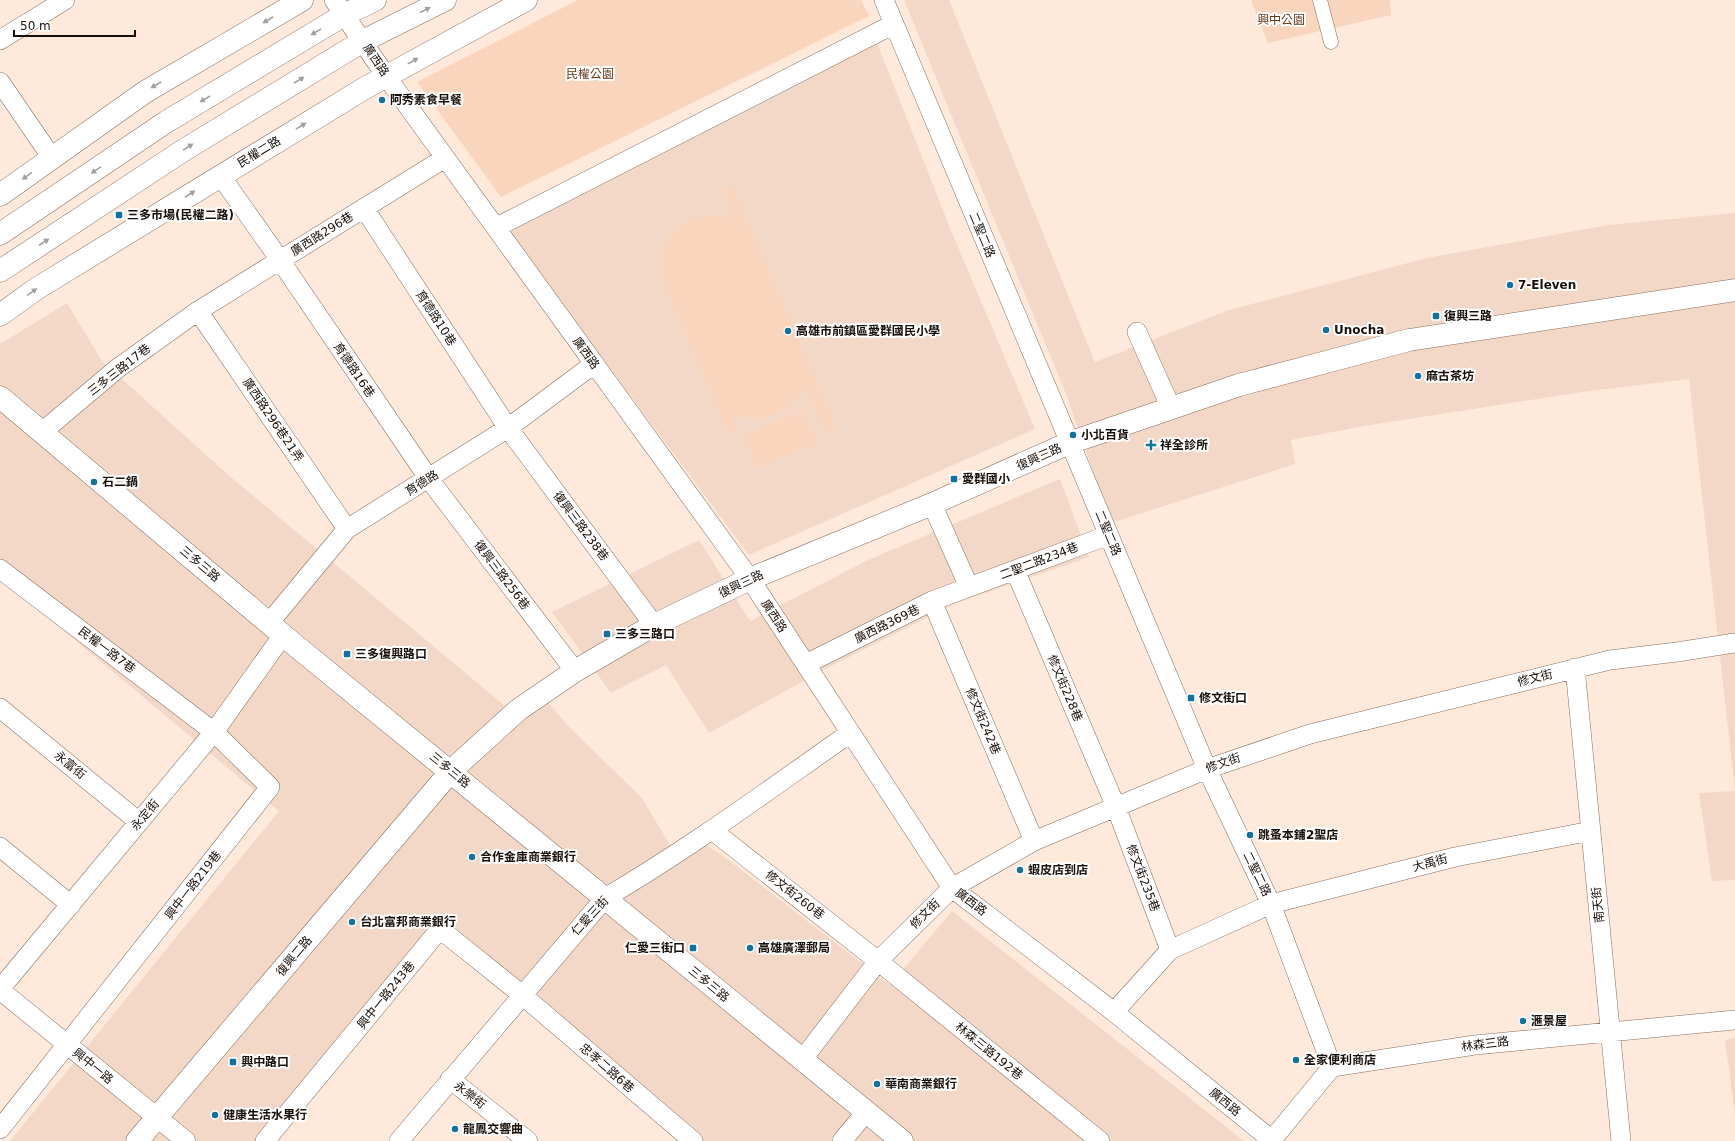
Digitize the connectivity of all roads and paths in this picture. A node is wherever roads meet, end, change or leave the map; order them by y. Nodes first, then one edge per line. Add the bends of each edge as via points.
1 (65, 0) edge
2 (302, 0) edge
3 (375, 0) edge
4 (445, 0) edge
5 (526, 0) edge
6 (884, 0) edge
7 (1320, 0) edge
8 (339, 8) edge
9 (894, 24) junction
10 (0, 40) edge
11 (363, 41) junction
12 (1331, 42) dead end
13 (386, 76) junction
14 (0, 82) edge
15 (52, 158) junction
16 (445, 158) junction
17 (220, 175) junction
18 (0, 195) edge
19 (364, 208) junction
20 (496, 227) junction
21 (0, 234) edge
22 (280, 260) junction
23 (0, 272) edge
24 (1735, 290) edge
25 (198, 311) junction
26 (0, 315) edge
27 (1137, 332) dead end
28 (594, 364) junction
29 (0, 397) edge
30 (1171, 408) junction
31 (508, 428) junction
32 (42, 432) junction
33 (1069, 443) junction
34 (429, 479) junction
35 (932, 504) junction
36 (347, 529) junction
37 (1109, 535) junction
38 (0, 569) edge
39 (1015, 570) junction
40 (750, 579) junction
41 (969, 587) junction
42 (932, 602) junction
43 (654, 625) junction
44 (276, 629) junction
45 (1735, 643) edge
46 (806, 664) junction
47 (1575, 668) junction
48 (576, 671) junction
49 (0, 708) edge
50 (214, 732) junction
51 (850, 733) junction
52 (1207, 769) junction
53 (451, 771) junction
54 (1116, 807) junction
55 (139, 822) junction
56 (712, 830) junction
57 (1591, 831) junction
58 (1034, 841) junction
59 (0, 847) edge
60 (952, 888) junction
61 (604, 898) junction
62 (1272, 904) junction
63 (71, 905) junction
64 (1170, 950) junction
65 (878, 961) junction
66 (0, 990) edge
67 (521, 994) junction
68 (1114, 1012) junction
69 (1735, 1020) edge
70 (1610, 1032) junction
71 (67, 1044) junction
72 (802, 1060) junction
73 (1332, 1067) junction
74 (450, 1079) junction
75 (866, 1112) junction
76 (156, 1117) junction
77 (0, 1129) edge
78 (137, 1141) edge
79 (186, 1141) edge
80 (266, 1141) edge
81 (399, 1141) edge
82 (528, 1141) edge
83 (693, 1141) edge
84 (842, 1141) edge
85 (902, 1141) edge
86 (1100, 1141) edge
87 (1272, 1141) edge
88 (1621, 1141) edge

1 - 10 street
2 -> 15 street via 144,92
3 - 8 street
11 -> 4 street
13 -> 5 street, 民權二路
6 - 9 street, 二聖二路
7 - 12 street
8 - 11 street, 廣西路
8 -> 21 street
9 - 20 street
9 - 33 street, 二聖二路
11 - 13 street, 廣西路
23 -> 11 street via 184,150
13 - 16 street, 廣西路
17 -> 13 street, 民權二路
14 - 15 street
15 -> 18 street
16 - 19 street, 廣西路296巷
16 - 20 street, 廣西路
17 - 22 street, 育德路16巷
26 -> 17 street, 民權二路 via 36,289
19 - 22 street, 廣西路296巷
19 - 31 street, 育德路10巷
20 - 28 street, 廣西路
22 - 25 street, 廣西路296巷
22 - 34 street, 育德路16巷
24 - 30 street, 復興三路 via 1409,340 1239,386
25 - 32 street, 三多三路17巷 via 118,368
25 - 36 street, 廣西路296巷21弄
27 - 30 street
28 - 31 street, 育德路
28 - 40 street, 廣西路
29 - 32 street, 三多三路
30 - 33 street, 復興三路
31 - 34 street, 育德路
31 - 43 street, 復興三路238巷
32 - 44 street, 三多三路
33 - 35 street, 復興三路
33 - 37 street, 二聖二路
34 - 36 street, 育德路
34 - 48 street, 復興三路256巷
35 - 40 street, 復興三路
35 - 41 street
36 - 44 street, 育德路
37 - 39 street, 二聖二路234巷
37 - 52 street, 二聖二路
38 - 50 street, 民權一路7巷
39 - 41 street, 二聖二路234巷
39 - 54 street, 修文街228巷
40 - 43 street, 復興三路
40 - 46 street, 廣西路
41 - 42 street, 廣西路369巷
42 - 46 street, 廣西路369巷
42 - 58 street, 修文街242巷
43 - 48 street, 復興三路
44 - 50 street, 永定街
44 - 53 street, 三多三路
45 - 47 street, 修文街 via 1610,660
46 - 51 street, 廣西路
47 - 52 street, 修文街 via 1310,734
47 - 57 street, 南天街
48 - 53 street, 復興三路 via 518,710
49 - 55 street, 永富街
50 - 55 street, 永定街
50 - 71 street, 興中一路219巷 via 270,787
51 - 56 street, 仁愛三街
51 - 60 street, 廣西路
52 - 54 street, 修文街
52 - 62 street, 二聖二路
53 - 61 street, 三多三路
53 - 76 street, 復興二路
54 - 58 street, 修文街
54 - 64 street, 修文街235巷
55 - 63 street, 永定街
56 - 61 street, 仁愛三街
56 - 65 street, 修文街260巷
57 - 62 street, 大禹街 via 1455,857
57 - 70 street, 南天街
58 - 60 street, 修文街
59 - 63 street
60 - 65 street, 修文街
60 - 68 street, 廣西路
61 - 67 street, 仁愛三街
61 - 72 street, 三多三路
62 - 64 street, 大禹街
62 - 73 street, 二聖二路
63 - 66 street, 永定街
64 - 68 street
65 - 72 street, 修文街
65 - 86 street, 林森三路192巷
66 - 71 street, 興中一路
67 - 74 street, 仁愛三街
67 - 80 street, 興中一路243巷 via 440,929
67 - 83 street, 忠孝二路6巷
68 - 87 street, 廣西路
69 - 70 street, 林森三路
70 - 73 street, 林森三路 via 1475,1045
70 - 88 street, 南天街
71 - 76 street, 興中一路
71 - 77 street
72 - 75 street, 三多三路
73 - 87 street
74 - 81 street, 仁愛三街
74 - 82 street, 永樂街
75 - 84 street
75 - 85 street, 三多三路
76 - 78 street, 復興二路
76 - 79 street, 興中一路

